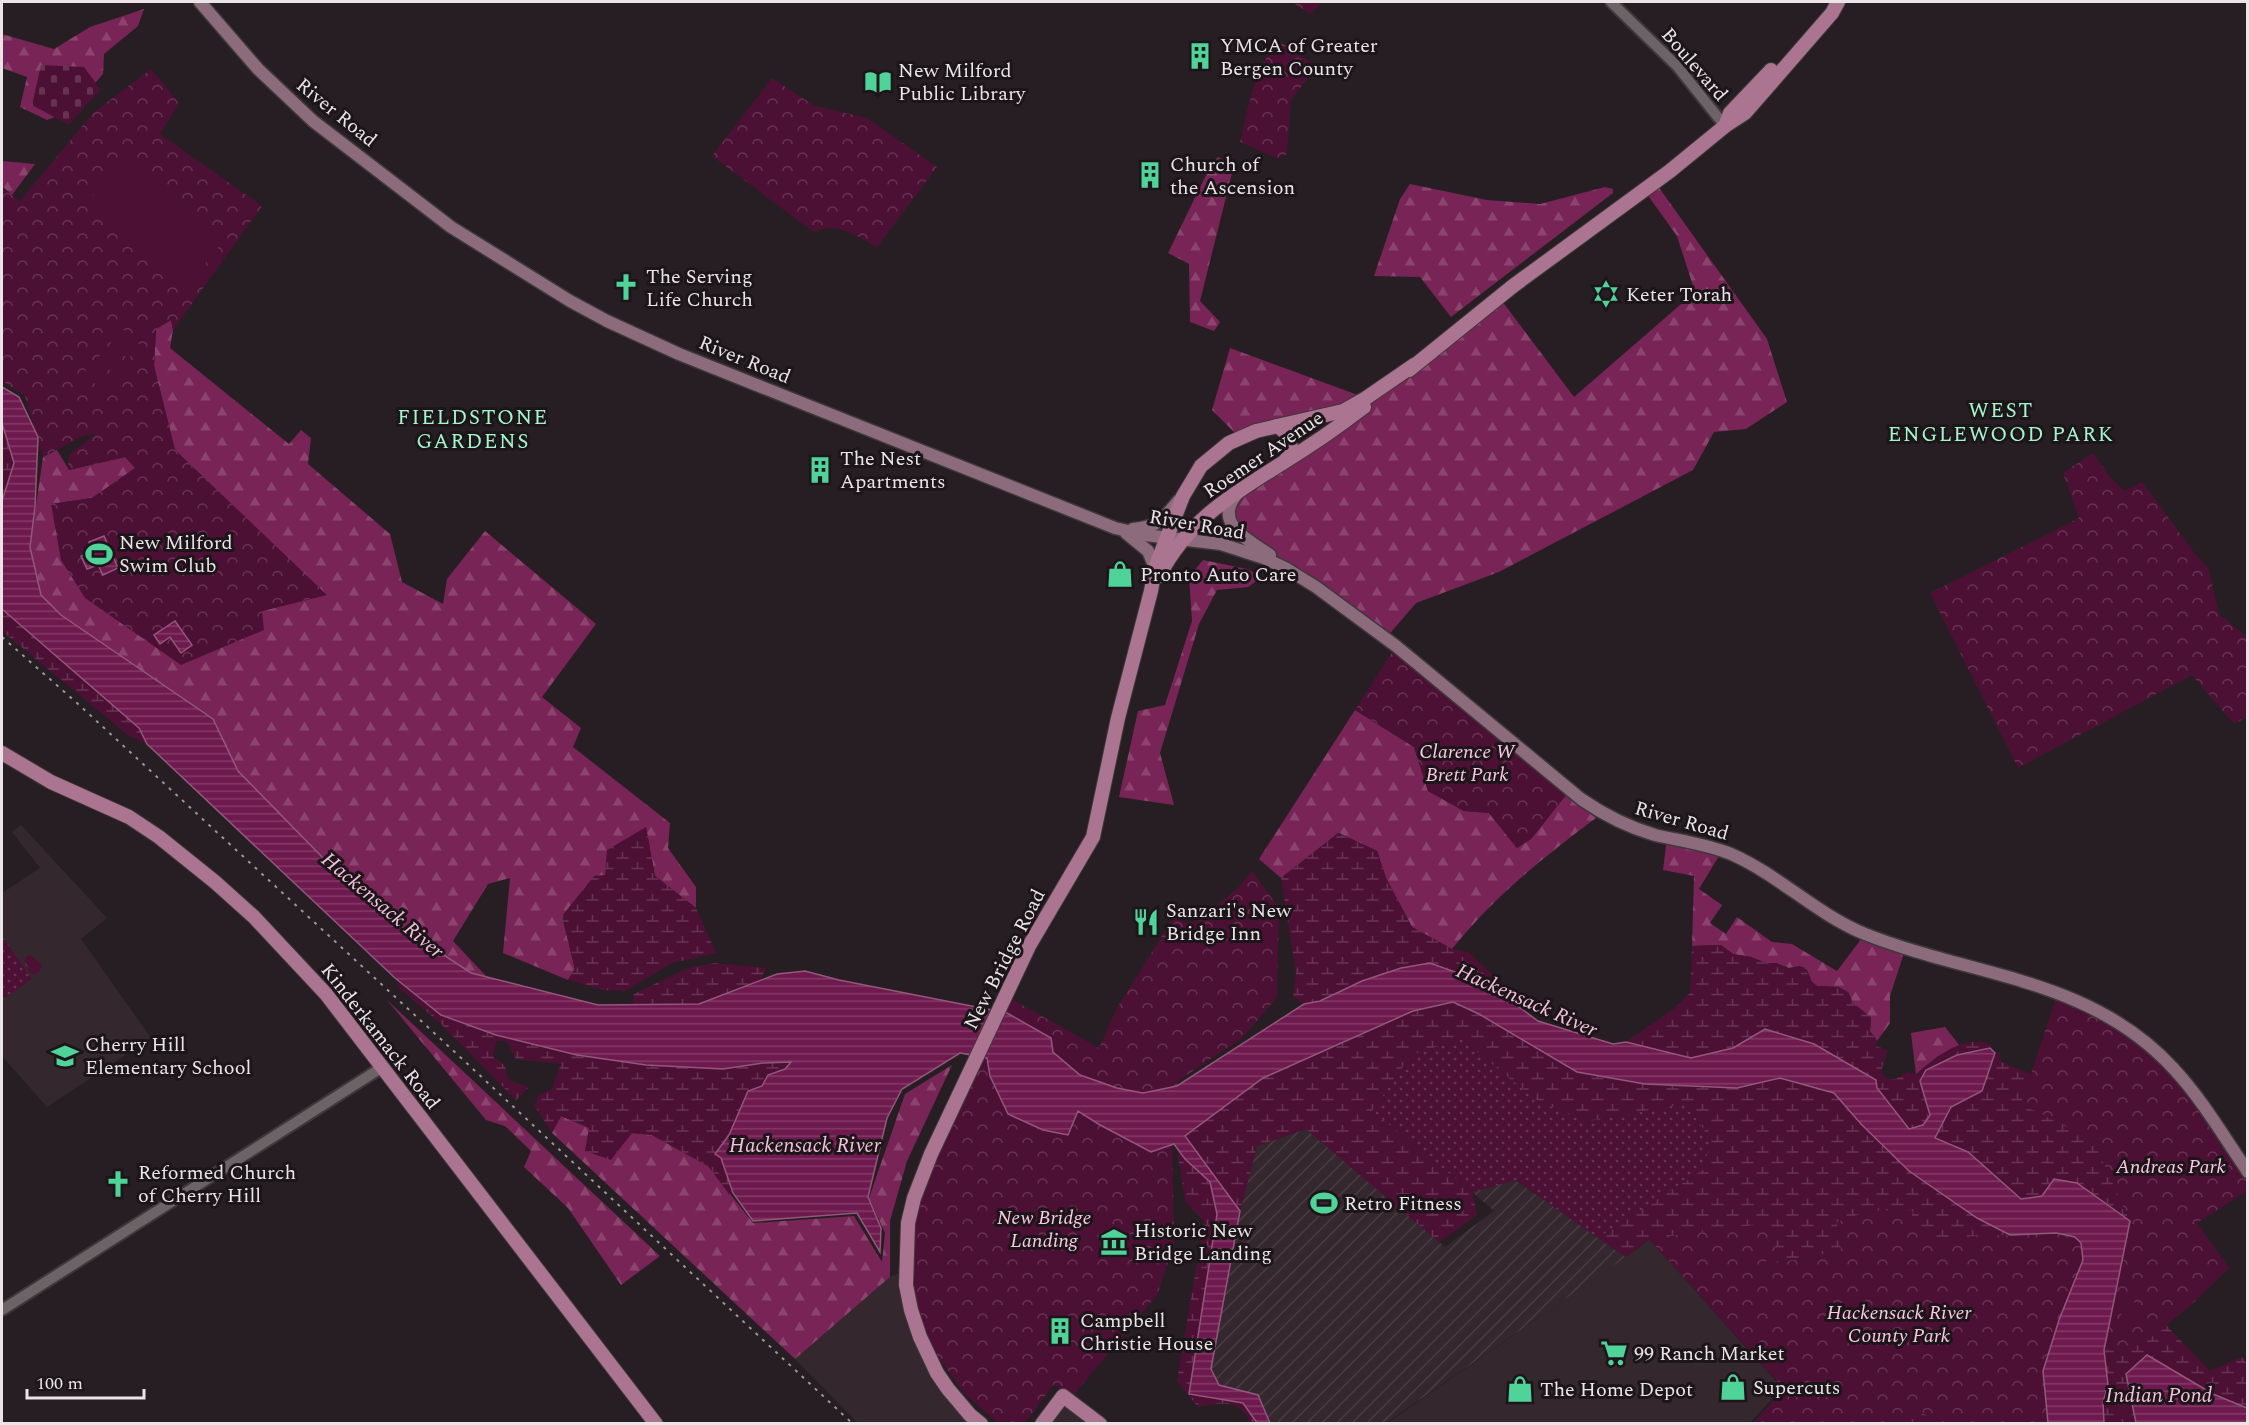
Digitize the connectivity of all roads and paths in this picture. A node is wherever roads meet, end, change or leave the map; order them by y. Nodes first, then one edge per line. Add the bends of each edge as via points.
1 (200, 2) edge
2 (1611, 2) edge
3 (1838, 2) edge
4 (1725, 126) junction
5 (1414, 365) junction
6 (1277, 426) junction
7 (1283, 463) junction
8 (1254, 480) junction
9 (1183, 496) junction
10 (1123, 530) junction
11 (1166, 538) junction
12 (1182, 540) junction
13 (1155, 568) junction
14 (1287, 569) junction
15 (1151, 591) junction
16 (2, 753) edge
17 (381, 1068) junction
18 (2247, 1172) edge
19 (2, 1310) edge
20 (976, 1421) edge
21 (656, 1424) edge
22 (1042, 1424) edge
23 (1100, 1424) edge

1 - 10 main road, River Road via 258,69 313,121 452,227 570,301 680,354
2 - 4 street, Boulevard via 1671,60
3 - 4 main road via 1730,113
4 - 5 main road, Roemer Avenue
5 - 6 main road, Roemer Avenue via 1343,411
5 - 7 main road, Roemer Avenue via 1339,426
6 - 7 main road via 1290,440 1290,452
6 - 9 main road, Roemer Avenue via 1241,436 1216,452 1201,466
7 - 8 main road, Roemer Avenue
8 - 12 main road, Roemer Avenue via 1215,507
8 - 14 main road via 1232,500 1231,524
9 - 10 main road via 1152,527
9 - 11 main road, New Bridge Road
10 - 11 main road, River Road
10 - 13 main road via 1144,546
11 - 12 main road, River Road
11 - 13 main road, New Bridge Road
12 - 14 main road, River Road via 1240,549
12 - 15 main road, Roemer Avenue
13 - 15 main road, New Bridge Road
14 - 18 main road, River Road via 1370,626 1581,799 1615,820 1729,854 1864,934 2058,992 2111,1017 2173,1068 2196,1095
15 - 20 main road, New Bridge Road via 1093,837 1039,926 1003,1001 922,1175 908,1223 906,1263 910,1302 920,1337 937,1373
16 - 17 main road, Kinderkamack Road via 51,782 129,817 202,871 308,973
17 - 19 street
17 - 21 main road, Kinderkamack Road
22 - 23 main road via 1064,1396

